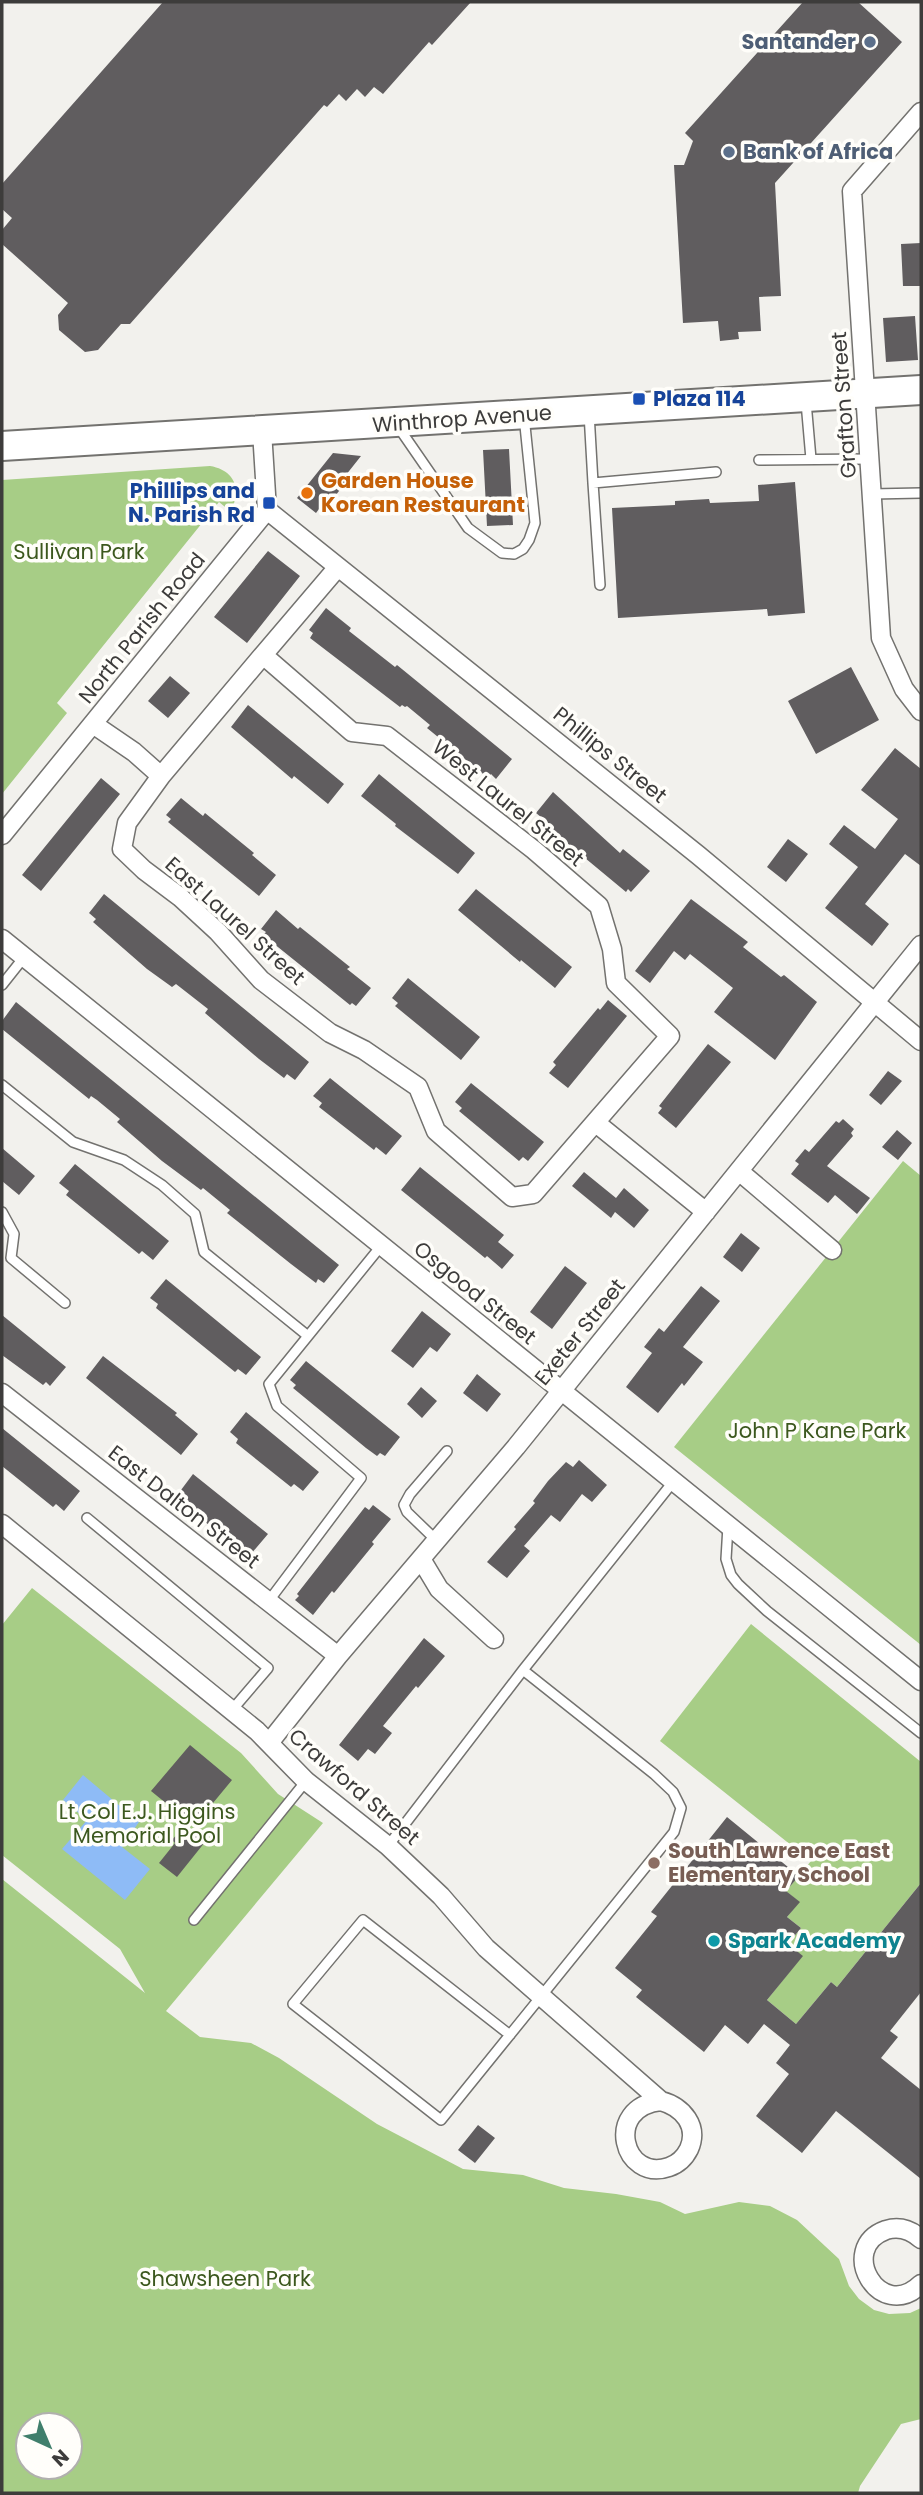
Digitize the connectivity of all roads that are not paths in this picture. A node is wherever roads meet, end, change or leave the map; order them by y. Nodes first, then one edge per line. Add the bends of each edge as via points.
1 (921, 112) edge
2 (921, 390) edge
3 (866, 393) junction
4 (806, 397) junction
5 (589, 411) junction
6 (524, 416) junction
7 (396, 424) junction
8 (262, 431) junction
9 (2, 446) edge
10 (811, 459) junction
11 (870, 459) junction
12 (759, 460) dead end
13 (716, 472) dead end
14 (593, 483) junction
15 (921, 493) edge
16 (872, 494) junction
17 (267, 510) junction
18 (338, 567) junction
19 (600, 584) dead end
20 (263, 655) junction
21 (921, 711) edge
22 (93, 724) junction
23 (161, 776) junction
24 (2, 835) edge
25 (2, 939) edge
26 (921, 945) edge
27 (25, 956) junction
28 (2, 985) edge
29 (875, 1003) junction
30 (921, 1041) edge
31 (2, 1085) edge
32 (596, 1123) junction
33 (740, 1172) junction
34 (2, 1212) edge
35 (706, 1212) junction
36 (381, 1246) junction
37 (832, 1250) dead end
38 (65, 1303) dead end
39 (308, 1336) junction
40 (561, 1392) junction
41 (2, 1393) edge
42 (447, 1451) dead end
43 (673, 1482) junction
44 (87, 1518) dead end
45 (2, 1524) edge
46 (728, 1526) junction
47 (437, 1541) junction
48 (421, 1559) junction
49 (268, 1602) junction
50 (494, 1639) dead end
51 (338, 1656) junction
52 (523, 1670) junction
53 (921, 1681) edge
54 (232, 1710) junction
55 (921, 1733) edge
56 (269, 1743) junction
57 (306, 1781) junction
58 (388, 1846) junction
59 (194, 1920) dead end
60 (541, 1996) junction
61 (510, 2035) junction
62 (661, 2101) dead end
63 (921, 2239) edge
64 (921, 2284) edge

1 - 3 street, Grafton Street via 852,191
2 - 3 main road, Winthrop Avenue
3 - 4 main road, Winthrop Avenue
3 - 11 street, Grafton Street
4 - 5 main road, Winthrop Avenue
4 - 10 lane
5 - 6 main road, Winthrop Avenue
5 - 14 lane
6 - 7 main road, Winthrop Avenue
6 - 7 lane via 535,523 523,549 514,554 502,553 468,528
7 - 8 main road, Winthrop Avenue
8 - 9 main road, Winthrop Avenue
8 - 17 street
10 - 11 lane
10 - 12 lane
11 - 16 street, Grafton Street
13 - 14 lane
14 - 19 lane
15 - 16 lane
16 - 21 street, Grafton Street via 881,638 904,689
17 - 18 street, Phillips Street
17 - 22 street, North Parish Road
18 - 20 street
18 - 29 street, Phillips Street
20 - 23 street
20 - 32 street, West Laurel Street via 352,732 387,736 598,906 612,949 616,983 670,1036
22 - 23 street
22 - 24 street, North Parish Road
23 - 32 street, East Laurel Street via 127,823 122,849 218,932 261,980 330,1033 418,1087 436,1131 512,1197 533,1194
25 - 27 street, Osgood Street
26 - 29 street, Exeter Street
27 - 28 lane
27 - 36 street, Osgood Street
29 - 30 street, Phillips Street
29 - 33 street, Exeter Street
31 - 39 lane via 73,1142 124,1160 162,1185 195,1214 204,1252
32 - 35 street
33 - 35 street, Exeter Street
33 - 37 street
34 - 38 lane via 14,1234 10,1258
35 - 40 street, Exeter Street
36 - 39 lane
36 - 40 street, Osgood Street
39 - 49 lane via 269,1384 278,1406 361,1478
40 - 43 street, Osgood Street
40 - 47 street, Exeter Street
41 - 49 street, East Dalton Street
42 - 47 lane via 404,1505
43 - 46 street, Osgood Street
43 - 52 lane
44 - 54 lane via 268,1668
45 - 54 street, Crawford Street
46 - 53 street, Osgood Street
46 - 55 lane via 726,1559 738,1584
47 - 48 street, Exeter Street
48 - 50 street via 439,1589
48 - 51 street, Exeter Street
49 - 51 street, East Dalton Street
51 - 56 street, Exeter Street
52 - 58 lane
52 - 60 lane via 654,1774 673,1792 681,1808 674,1832
54 - 56 street, Crawford Street
56 - 57 street, Crawford Street
57 - 58 street, Crawford Street
57 - 59 lane
58 - 60 street, Crawford Street via 441,1896 486,1948
60 - 61 lane
60 - 62 street, Crawford Street
61 - 61 lane via 363,1920 293,2004 441,2120
63 - 64 street via 905,2229 885,2230 870,2242 863,2258 866,2274 885,2293 907,2293

